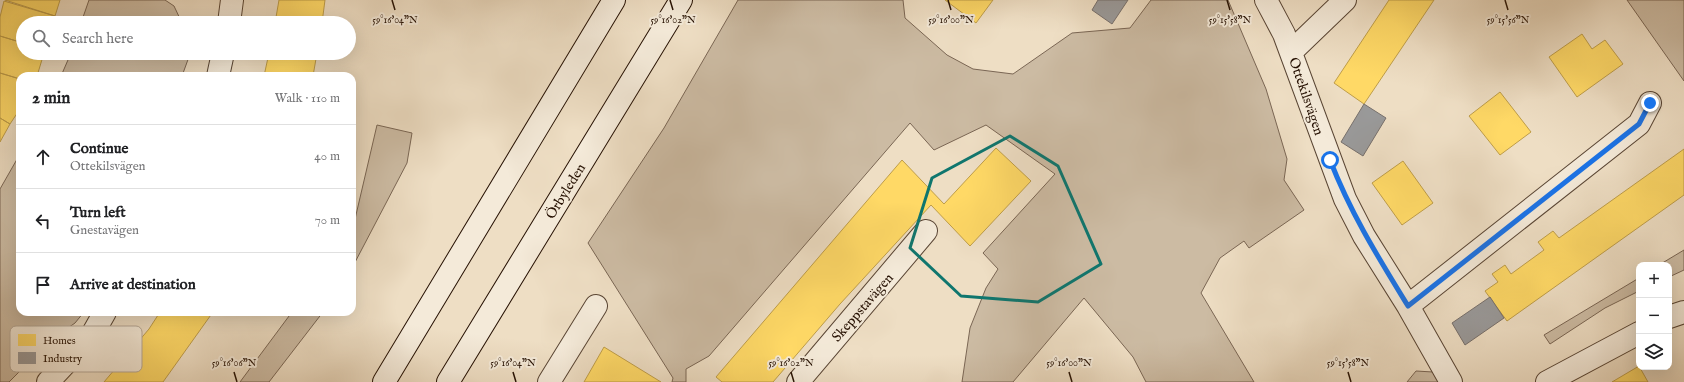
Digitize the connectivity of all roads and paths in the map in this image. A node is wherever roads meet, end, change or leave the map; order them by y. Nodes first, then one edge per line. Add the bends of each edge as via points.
1 (232, 0) edge
2 (614, 0) edge
3 (681, 0) edge
4 (1266, 0) edge
5 (1345, 0) edge
6 (230, 16) edge
7 (1291, 52) junction
8 (221, 60) edge
9 (219, 72) edge
10 (1650, 103) dead end
11 (926, 231) dead end
12 (596, 306) dead end
13 (1408, 306) junction
14 (1684, 312) edge
15 (103, 316) edge
16 (1672, 316) edge
17 (97, 326) edge
18 (1637, 334) edge
19 (57, 372) edge
20 (48, 382) edge
21 (384, 382) edge
22 (448, 382) edge
23 (549, 382) edge
24 (798, 382) edge
25 (1452, 382) edge
26 (1547, 382) edge

1 - 6 street
2 - 21 street
3 - 22 street, Örbyleden
4 - 7 street, Ottekilsvägen
5 - 7 street
7 - 13 street, Ottekilsvägen via 1345,199 1364,236
8 - 9 street
10 - 13 street via 1639,124
11 - 24 street, Skeppstavägen
12 - 23 street
13 - 25 street, Ottekilsvägen
14 - 16 street
15 - 17 street
18 - 26 street
19 - 20 street

